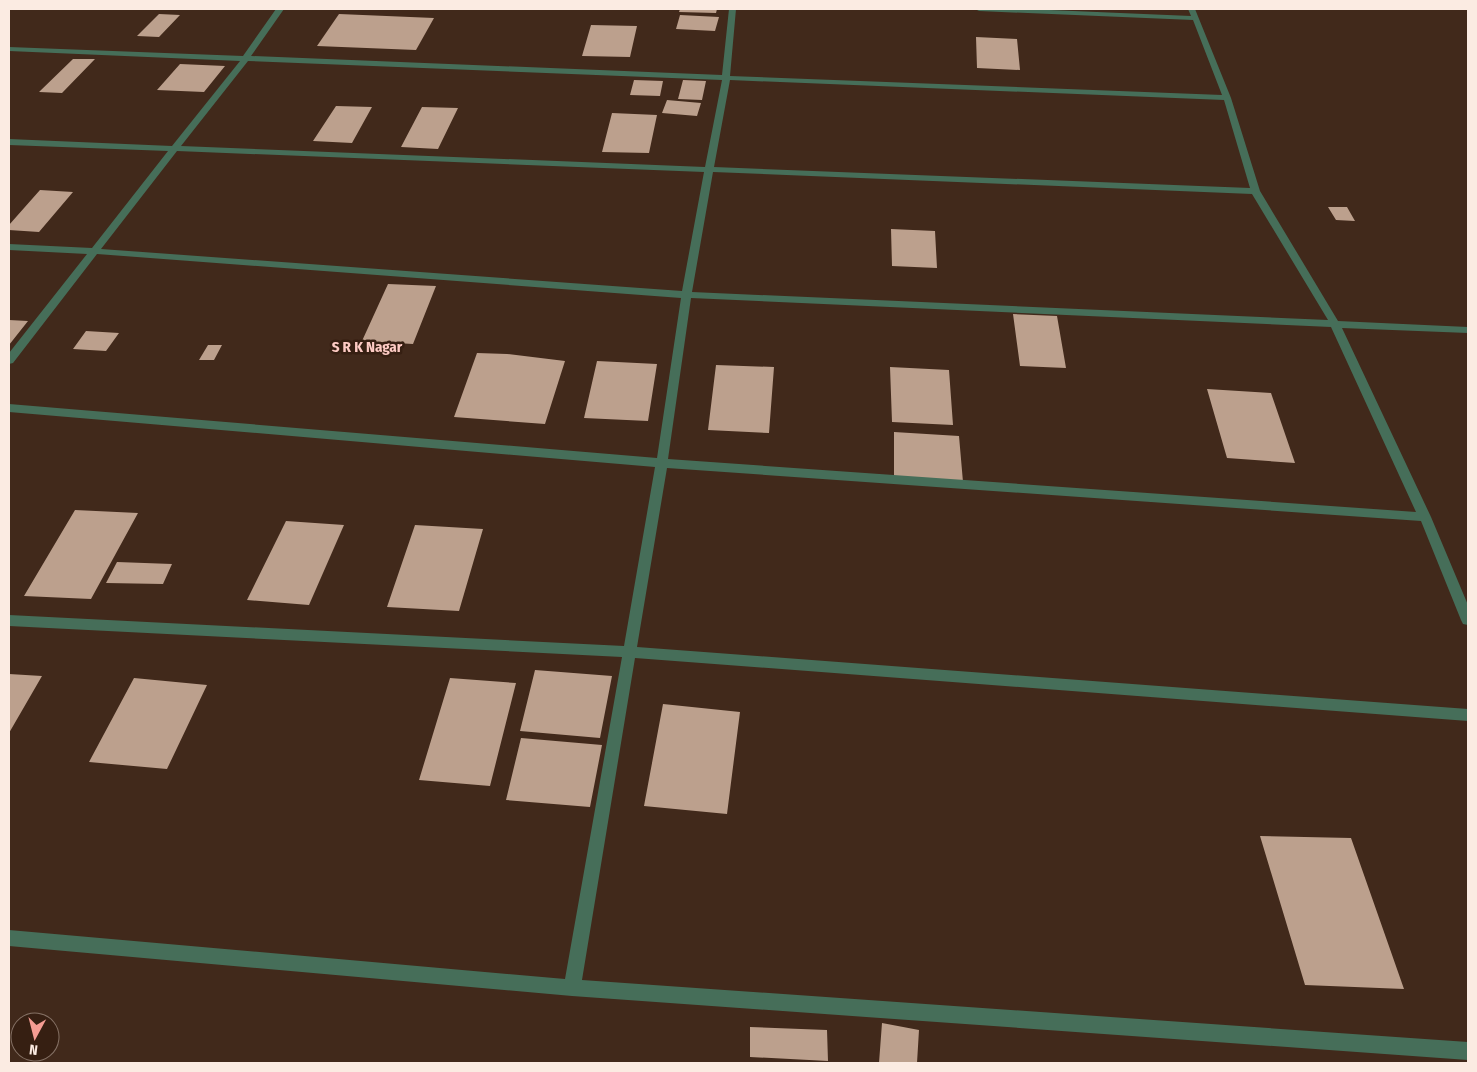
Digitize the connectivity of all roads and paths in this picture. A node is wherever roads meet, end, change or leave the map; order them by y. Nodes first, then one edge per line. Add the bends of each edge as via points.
1 (280, 9) edge
2 (732, 9) edge
3 (979, 9) edge
4 (1192, 9) edge
5 (1196, 18) junction
6 (9, 49) edge
7 (245, 59) junction
8 (726, 78) junction
9 (1227, 98) junction
10 (9, 142) edge
11 (174, 149) junction
12 (709, 169) junction
13 (1255, 191) junction
14 (9, 247) edge
15 (94, 251) junction
16 (686, 295) junction
17 (1335, 324) junction
18 (1468, 330) edge
19 (9, 360) edge
20 (9, 408) edge
21 (662, 463) junction
22 (1425, 517) junction
23 (1468, 620) edge
24 (9, 621) edge
25 (630, 652) junction
26 (1468, 715) edge
27 (9, 938) edge
28 (572, 988) junction
29 (1468, 1051) edge

1 - 7 street
2 - 8 street
3 - 5 street
4 - 5 street
5 - 9 street
6 - 7 street
7 - 8 street
7 - 11 street
8 - 9 street
8 - 12 street
9 - 13 street
10 - 11 street
11 - 12 street
11 - 15 street
12 - 13 street
12 - 16 street
13 - 17 street
14 - 15 street
15 - 16 street
15 - 19 street
16 - 17 street
16 - 21 street
17 - 18 street
17 - 22 street
20 - 21 street
21 - 22 street
21 - 25 street
22 - 23 street
24 - 25 street
25 - 26 street
25 - 28 street
27 - 28 street
28 - 29 street

